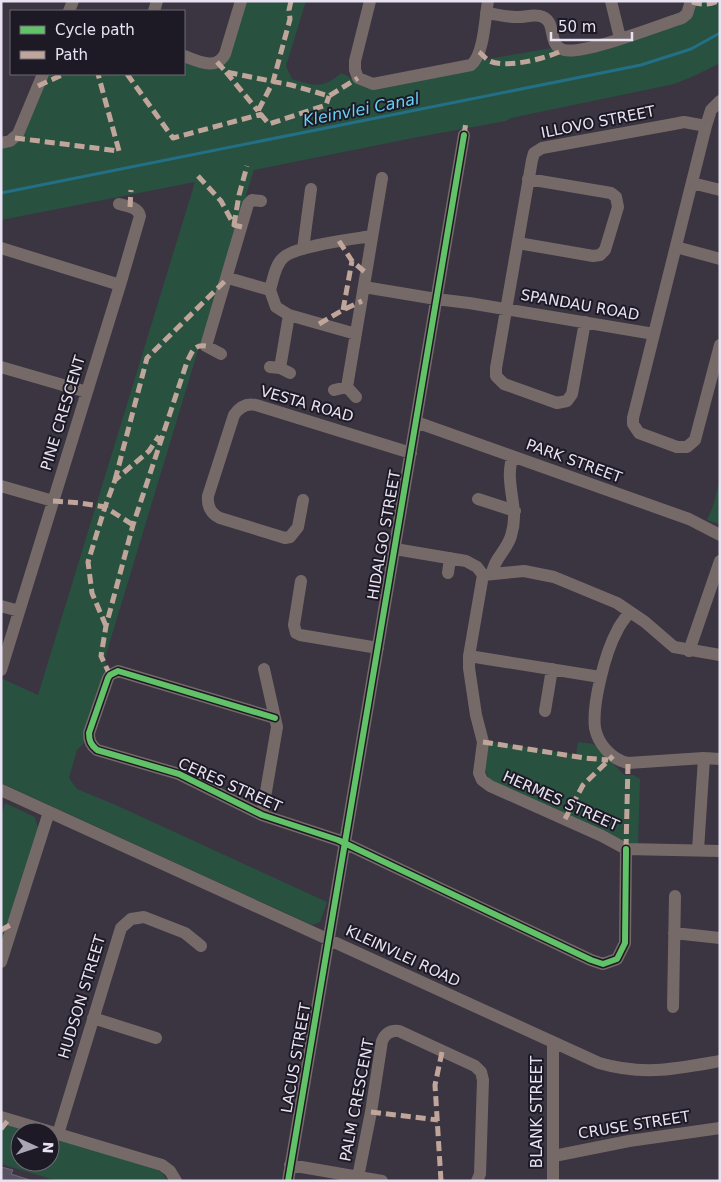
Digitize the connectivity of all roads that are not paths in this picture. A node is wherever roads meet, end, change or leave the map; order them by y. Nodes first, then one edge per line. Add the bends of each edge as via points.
1 (241, 1) edge
2 (370, 1) edge
3 (611, 1) edge
4 (691, 1) edge
5 (487, 7) edge
6 (620, 38) junction
7 (185, 56) edge
8 (43, 75) edge
9 (720, 101) edge
10 (706, 126) junction
11 (464, 135) dead end
12 (3, 143) edge
13 (382, 178) dead end
14 (528, 179) junction
15 (692, 183) junction
16 (311, 189) dead end
17 (720, 190) edge
18 (261, 201) dead end
19 (119, 204) dead end
20 (372, 236) junction
21 (518, 243) junction
22 (676, 247) junction
23 (1, 248) edge
24 (303, 249) junction
25 (720, 259) edge
26 (228, 278) junction
27 (120, 285) junction
28 (364, 287) junction
29 (270, 290) junction
30 (436, 300) junction
31 (506, 309) junction
32 (289, 316) junction
33 (584, 322) junction
34 (356, 334) junction
35 (654, 334) junction
36 (720, 345) edge
37 (221, 354) dead end
38 (1, 367) edge
39 (280, 369) dead end
40 (347, 386) junction
41 (334, 390) dead end
42 (87, 392) junction
43 (356, 397) dead end
44 (416, 422) junction
45 (411, 452) junction
46 (512, 456) junction
47 (1, 486) edge
48 (478, 499) dead end
49 (304, 500) dead end
50 (53, 502) junction
51 (515, 510) junction
52 (720, 535) edge
53 (394, 549) junction
54 (450, 558) junction
55 (720, 561) edge
56 (448, 573) dead end
57 (488, 575) junction
58 (301, 581) dead end
59 (1, 606) edge
60 (19, 611) junction
61 (630, 612) junction
62 (378, 648) junction
63 (689, 651) junction
64 (720, 655) edge
65 (469, 656) junction
66 (264, 669) dead end
67 (552, 669) junction
68 (1, 670) edge
69 (600, 678) junction
70 (545, 711) dead end
71 (275, 718) junction
72 (704, 758) junction
73 (720, 759) edge
74 (1, 790) edge
75 (49, 812) junction
76 (262, 815) junction
77 (345, 845) junction
78 (626, 849) junction
79 (698, 850) junction
80 (720, 851) edge
81 (675, 896) dead end
82 (674, 934) junction
83 (720, 938) edge
84 (329, 940) junction
85 (201, 946) dead end
86 (1, 962) edge
87 (673, 1006) dead end
88 (92, 1018) junction
89 (156, 1038) dead end
90 (553, 1043) junction
91 (720, 1060) edge
92 (1, 1117) edge
93 (18, 1122) edge
94 (60, 1127) edge
95 (720, 1128) edge
96 (60, 1135) edge
97 (554, 1156) junction
98 (290, 1165) junction
99 (358, 1177) junction
100 (176, 1181) edge
101 (288, 1181) edge
102 (382, 1181) edge
103 (477, 1181) edge
104 (553, 1181) edge

1 - 7 street via 225,54 220,60 208,64
2 - 5 street via 355,70 358,78 373,84 471,65 480,52
3 - 6 street
4 - 6 street via 687,14 682,18
5 - 6 street via 512,17 542,16 549,23 557,46 563,50 597,46
8 - 12 street via 18,134
9 - 10 street, SPANDAU ROAD via 711,110
10 - 14 street, ILLOVO STREET via 684,122 542,148 533,156
10 - 15 street, SPANDAU ROAD
11 - 30 street, HIDALGO STREET
13 - 20 street
14 - 21 street, ILLOVO STREET
14 - 21 street via 611,193 616,197 618,207 607,247 597,256
15 - 17 street
15 - 22 street, SPANDAU ROAD
16 - 24 street
18 - 26 street via 252,200 248,204
19 - 27 street, PINE CRESCENT via 136,209 140,216
20 - 24 street
20 - 28 street
21 - 31 street, ILLOVO STREET
22 - 25 street
22 - 35 street, SPANDAU ROAD
23 - 27 street
24 - 29 street via 281,259
26 - 29 street
26 - 37 street via 206,346
27 - 42 street, PINE CRESCENT
28 - 30 street, SPANDAU ROAD
28 - 34 street
29 - 32 street via 276,307
30 - 31 street, SPANDAU ROAD
30 - 44 street, HIDALGO STREET
31 - 33 street, SPANDAU ROAD
31 - 33 street, ILLOVO STREET via 496,368 498,379 557,403 567,401 572,394
32 - 34 street
32 - 39 street
33 - 35 street, SPANDAU ROAD
34 - 40 street
35 - 36 street via 633,424 639,433 682,448 694,440
38 - 42 street
40 - 41 street
40 - 43 street
42 - 50 street, PINE CRESCENT
44 - 45 street, HIDALGO STREET
44 - 46 street, PARK STREET
45 - 49 street, VESTA ROAD via 256,405 244,405 234,414 208,496 210,509 218,517 285,538 298,527
45 - 53 street, HIDALGO STREET
46 - 51 street, HERMES STREET via 510,479
46 - 52 street, PARK STREET via 689,519
47 - 50 street
48 - 51 street
50 - 60 street, PINE CRESCENT
51 - 57 street, HERMES STREET via 511,538
53 - 54 street
53 - 62 street, HIDALGO STREET
54 - 56 street
54 - 57 street via 471,563
55 - 63 street
57 - 61 street via 524,571 554,577 607,598
57 - 65 street, HERMES STREET
58 - 62 street via 294,625 296,633
59 - 60 street
60 - 68 street, PINE CRESCENT
61 - 63 street via 670,645
61 - 69 street via 615,634
62 - 77 street, HIDALGO STREET
63 - 64 street
65 - 67 street
65 - 78 street, HERMES STREET via 474,707 483,742 479,773 482,780
66 - 71 street
67 - 69 street
67 - 70 street
69 - 72 street via 595,728 602,745 612,756 628,763
71 - 76 street via 276,733
71 - 76 street, CERES STREET via 118,671 108,678 90,733 90,744 97,750 179,774
72 - 73 street
72 - 79 street
74 - 75 street, KLEINVLEI ROAD
75 - 84 street, KLEINVLEI ROAD
75 - 86 street
76 - 77 street, CERES STREET
77 - 78 street, CERES STREET via 603,964 617,959 625,942
77 - 84 street, HIDALGO STREET
78 - 79 street
79 - 80 street
81 - 82 street
82 - 83 street
82 - 87 street
84 - 90 street, KLEINVLEI ROAD
84 - 98 street, LACUS STREET
85 - 88 street, HUDSON STREET via 185,933 144,917 126,922 118,932
88 - 89 street
88 - 94 street, HUDSON STREET
90 - 91 street, KLEINVLEI ROAD via 599,1063 634,1070 670,1070
90 - 97 street, BLANK STREET
92 - 93 street
95 - 97 street, CRUSE STREET
96 - 100 street via 162,1165
97 - 104 street, BLANK STREET
98 - 99 street, PALM CRESCENT
98 - 101 street, LACUS STREET
99 - 102 street, PALM CRESCENT
99 - 103 street, PALM CRESCENT via 382,1041 394,1030 475,1066 481,1072 480,1174

